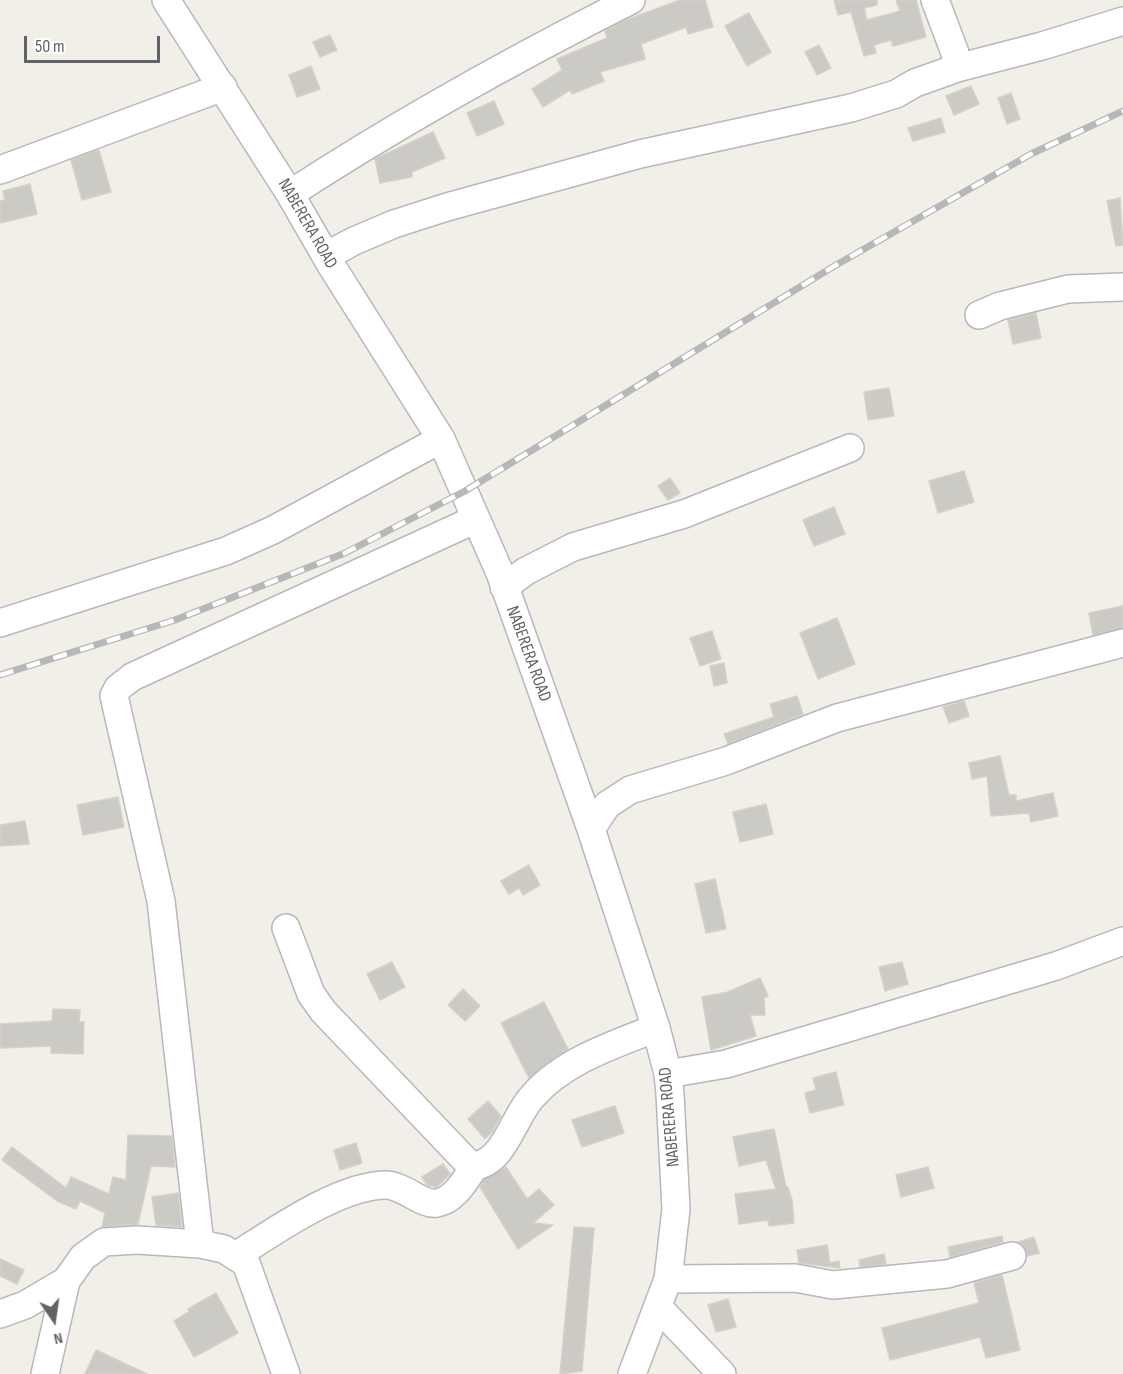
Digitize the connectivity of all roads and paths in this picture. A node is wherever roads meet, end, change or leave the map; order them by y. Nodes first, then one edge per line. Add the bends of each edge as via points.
1 (166, 0) edge
2 (631, 0) edge
3 (935, 0) edge
4 (1123, 21) edge
5 (957, 68) junction
6 (223, 87) junction
7 (0, 170) edge
8 (290, 194) junction
9 (326, 256) junction
10 (1123, 287) edge
11 (979, 315) dead end
12 (441, 439) junction
13 (850, 448) dead end
14 (476, 519) junction
15 (504, 587) junction
16 (0, 623) edge
17 (1123, 643) edge
18 (591, 829) junction
19 (286, 928) dead end
20 (1123, 941) edge
21 (656, 1028) junction
22 (668, 1074) junction
23 (475, 1166) junction
24 (200, 1244) junction
25 (237, 1255) junction
26 (1012, 1256) dead end
27 (668, 1279) junction
28 (66, 1281) junction
29 (658, 1307) junction
30 (0, 1314) edge
31 (45, 1374) edge
32 (286, 1374) edge
33 (632, 1374) edge
34 (722, 1374) edge

1 - 6 street, NABERERA ROAD
2 - 8 street via 341,159
3 - 5 street
4 - 5 street
5 - 9 street via 851,108 640,154 447,207 394,224
6 - 7 street
6 - 8 street, NABERERA ROAD
8 - 9 street, NABERERA ROAD
9 - 12 street, NABERERA ROAD
10 - 11 street via 1068,289
12 - 14 street, NABERERA ROAD
12 - 16 street via 273,530 226,551
13 - 15 street via 684,514 573,547
14 - 15 street, NABERERA ROAD
14 - 24 street via 132,677 114,696 161,901
15 - 18 street, NABERERA ROAD
17 - 18 street via 837,718 726,761 630,790 607,805
18 - 21 street, NABERERA ROAD
19 - 23 street via 311,994 323,1011
20 - 22 street via 1056,966 726,1064
21 - 22 street, NABERERA ROAD
21 - 23 street via 594,1053 541,1086 493,1159
22 - 27 street, NABERERA ROAD via 676,1209
23 - 25 street via 453,1196 438,1203 431,1204 396,1185 366,1189 316,1206
24 - 25 street
24 - 28 street via 104,1242 83,1257
25 - 32 street via 246,1263 256,1285
26 - 27 street via 947,1274 833,1285 795,1278
27 - 29 street, NABERERA ROAD
28 - 30 street via 25,1305
28 - 31 street
29 - 33 street, NABERERA ROAD
29 - 34 street

